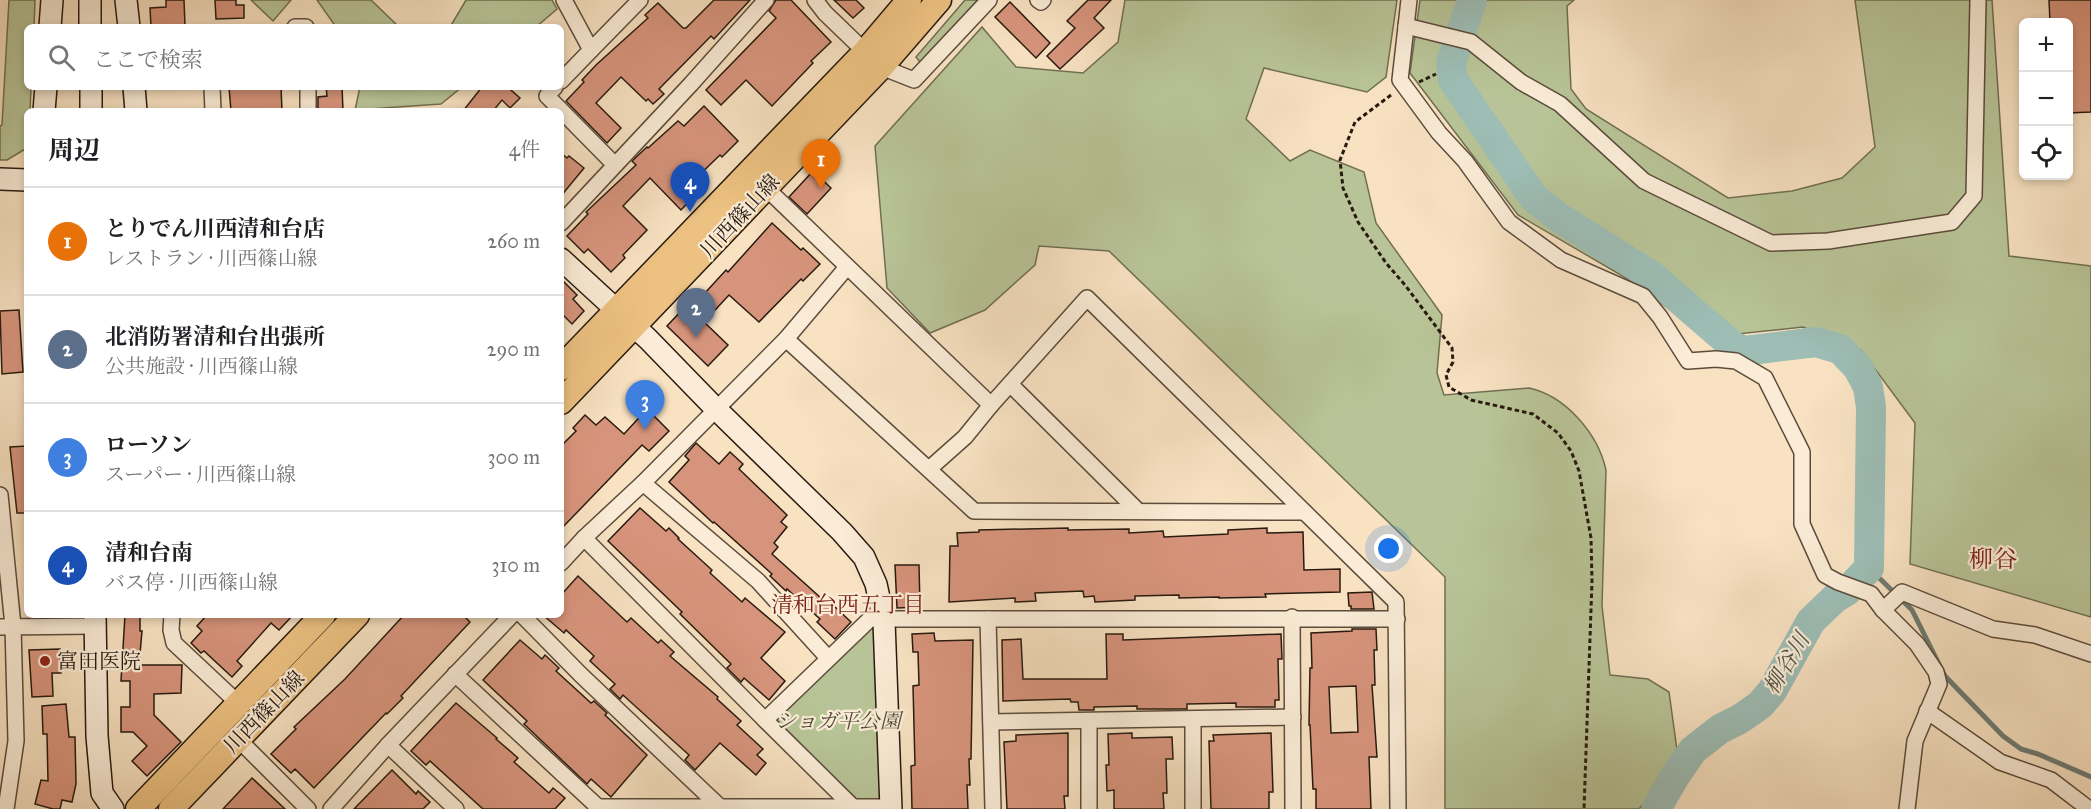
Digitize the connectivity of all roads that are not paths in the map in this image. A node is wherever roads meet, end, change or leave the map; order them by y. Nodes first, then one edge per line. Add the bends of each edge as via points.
1 (52, 0) edge
2 (90, 0) edge
3 (126, 0) edge
4 (564, 0) edge
5 (640, 0) edge
6 (766, 0) edge
7 (815, 0) edge
8 (909, 0) edge
9 (939, 0) edge
10 (989, 0) edge
11 (1038, 0) edge
12 (1043, 0) edge
13 (1409, 0) edge
14 (1978, 0) edge
15 (50, 24) edge
16 (90, 24) edge
17 (129, 24) edge
18 (1411, 27) junction
19 (591, 50) junction
20 (873, 59) junction
21 (564, 78) edge
22 (46, 90) edge
23 (91, 90) edge
24 (134, 90) edge
25 (212, 90) edge
26 (308, 90) edge
27 (552, 90) edge
28 (44, 108) edge
29 (91, 108) edge
30 (136, 108) edge
31 (213, 108) edge
32 (308, 108) edge
33 (559, 108) edge
34 (564, 113) edge
35 (614, 164) junction
36 (0, 179) edge
37 (24, 180) edge
38 (766, 188) junction
39 (564, 220) edge
40 (564, 262) edge
41 (847, 267) junction
42 (617, 310) junction
43 (635, 326) junction
44 (786, 339) junction
45 (564, 365) edge
46 (1010, 384) junction
47 (564, 399) edge
48 (991, 405) junction
49 (716, 409) junction
50 (929, 469) junction
51 (644, 483) junction
52 (0, 495) edge
53 (1138, 511) junction
54 (1304, 512) junction
55 (584, 538) junction
56 (564, 560) edge
57 (1886, 607) junction
58 (1292, 617) junction
59 (95, 618) edge
60 (320, 618) edge
61 (354, 618) edge
62 (509, 618) edge
63 (525, 618) edge
64 (988, 619) junction
65 (1397, 619) junction
66 (884, 621) junction
67 (171, 622) edge
68 (7, 626) edge
69 (2091, 654) edge
70 (828, 658) junction
71 (455, 674) junction
72 (238, 703) junction
73 (1927, 711) junction
74 (1293, 717) junction
75 (1193, 719) junction
76 (765, 720) junction
77 (1089, 721) junction
78 (991, 722) junction
79 (238, 739) junction
80 (388, 745) junction
81 (720, 807) junction
82 (853, 807) junction
83 (597, 808) edge
84 (891, 808) edge
85 (6, 809) edge
86 (113, 809) edge
87 (138, 809) edge
88 (171, 809) edge
89 (308, 809) edge
90 (331, 809) edge
91 (456, 809) edge
92 (993, 809) edge
93 (1089, 809) edge
94 (1193, 809) edge
95 (1293, 809) edge
96 (1398, 809) edge
97 (1907, 809) edge
98 (2089, 809) edge

1 - 15 street
2 - 16 street
3 - 17 street
4 - 19 street
5 - 19 street
6 - 35 street
7 - 20 street
8 - 20 main road, 川西篠山線
9 - 20 main road, 川西篠山線
10 - 20 street via 914,80
11 - 12 street
13 - 18 street
14 - 18 street via 1974,195 1952,222 1828,241 1771,243 1644,181 1560,104 1521,82 1471,42
18 - 57 street via 1400,80 1509,222 1561,260 1643,296 1688,361 1736,361 1765,378 1802,452 1802,524 1825,575 1871,594
19 - 21 street
20 - 38 main road, 川西篠山線
20 - 42 main road, 川西篠山線
22 - 28 street
23 - 29 street
24 - 30 street
25 - 31 street
26 - 32 street
27 - 33 street via 547,96
34 - 35 street
35 - 39 street
36 - 37 street
38 - 41 street
38 - 43 main road, 川西篠山線
40 - 42 street
41 - 44 street
41 - 48 street
42 - 43 street
42 - 45 main road, 川西篠山線
43 - 47 main road, 川西篠山線
43 - 49 street
44 - 49 street
44 - 50 street
46 - 48 street
46 - 53 street
46 - 54 street via 1087,298
48 - 50 street via 965,437
49 - 51 street
49 - 66 street via 864,557 876,584
50 - 53 street via 974,511
51 - 55 street
51 - 70 street via 758,581
52 - 68 street
53 - 54 street
54 - 65 street via 1396,602
55 - 56 street
55 - 76 street
57 - 69 street via 1902,592 1993,629 2035,635
57 - 73 street via 1936,672 1939,684
58 - 64 street
58 - 65 street
58 - 74 street
59 - 68 street
59 - 86 street via 102,793
60 - 72 main road, 川西篠山線
61 - 79 main road, 川西篠山線
62 - 71 street
63 - 81 street
64 - 66 street
64 - 78 street
65 - 96 street
66 - 70 street via 870,619
66 - 84 street
67 - 72 street via 174,643
68 - 85 street via 16,741
70 - 76 street
71 - 80 street
71 - 83 street
72 - 87 main road, 川西篠山線
73 - 97 street via 1915,741
73 - 98 street via 2000,762 2051,780
74 - 75 street
74 - 95 street
75 - 77 street
75 - 94 street
76 - 82 street
77 - 78 street
77 - 93 street
78 - 92 street
79 - 88 main road, 川西篠山線
79 - 89 street
80 - 90 street
80 - 91 street
81 - 82 street
81 - 83 street
82 - 84 street

